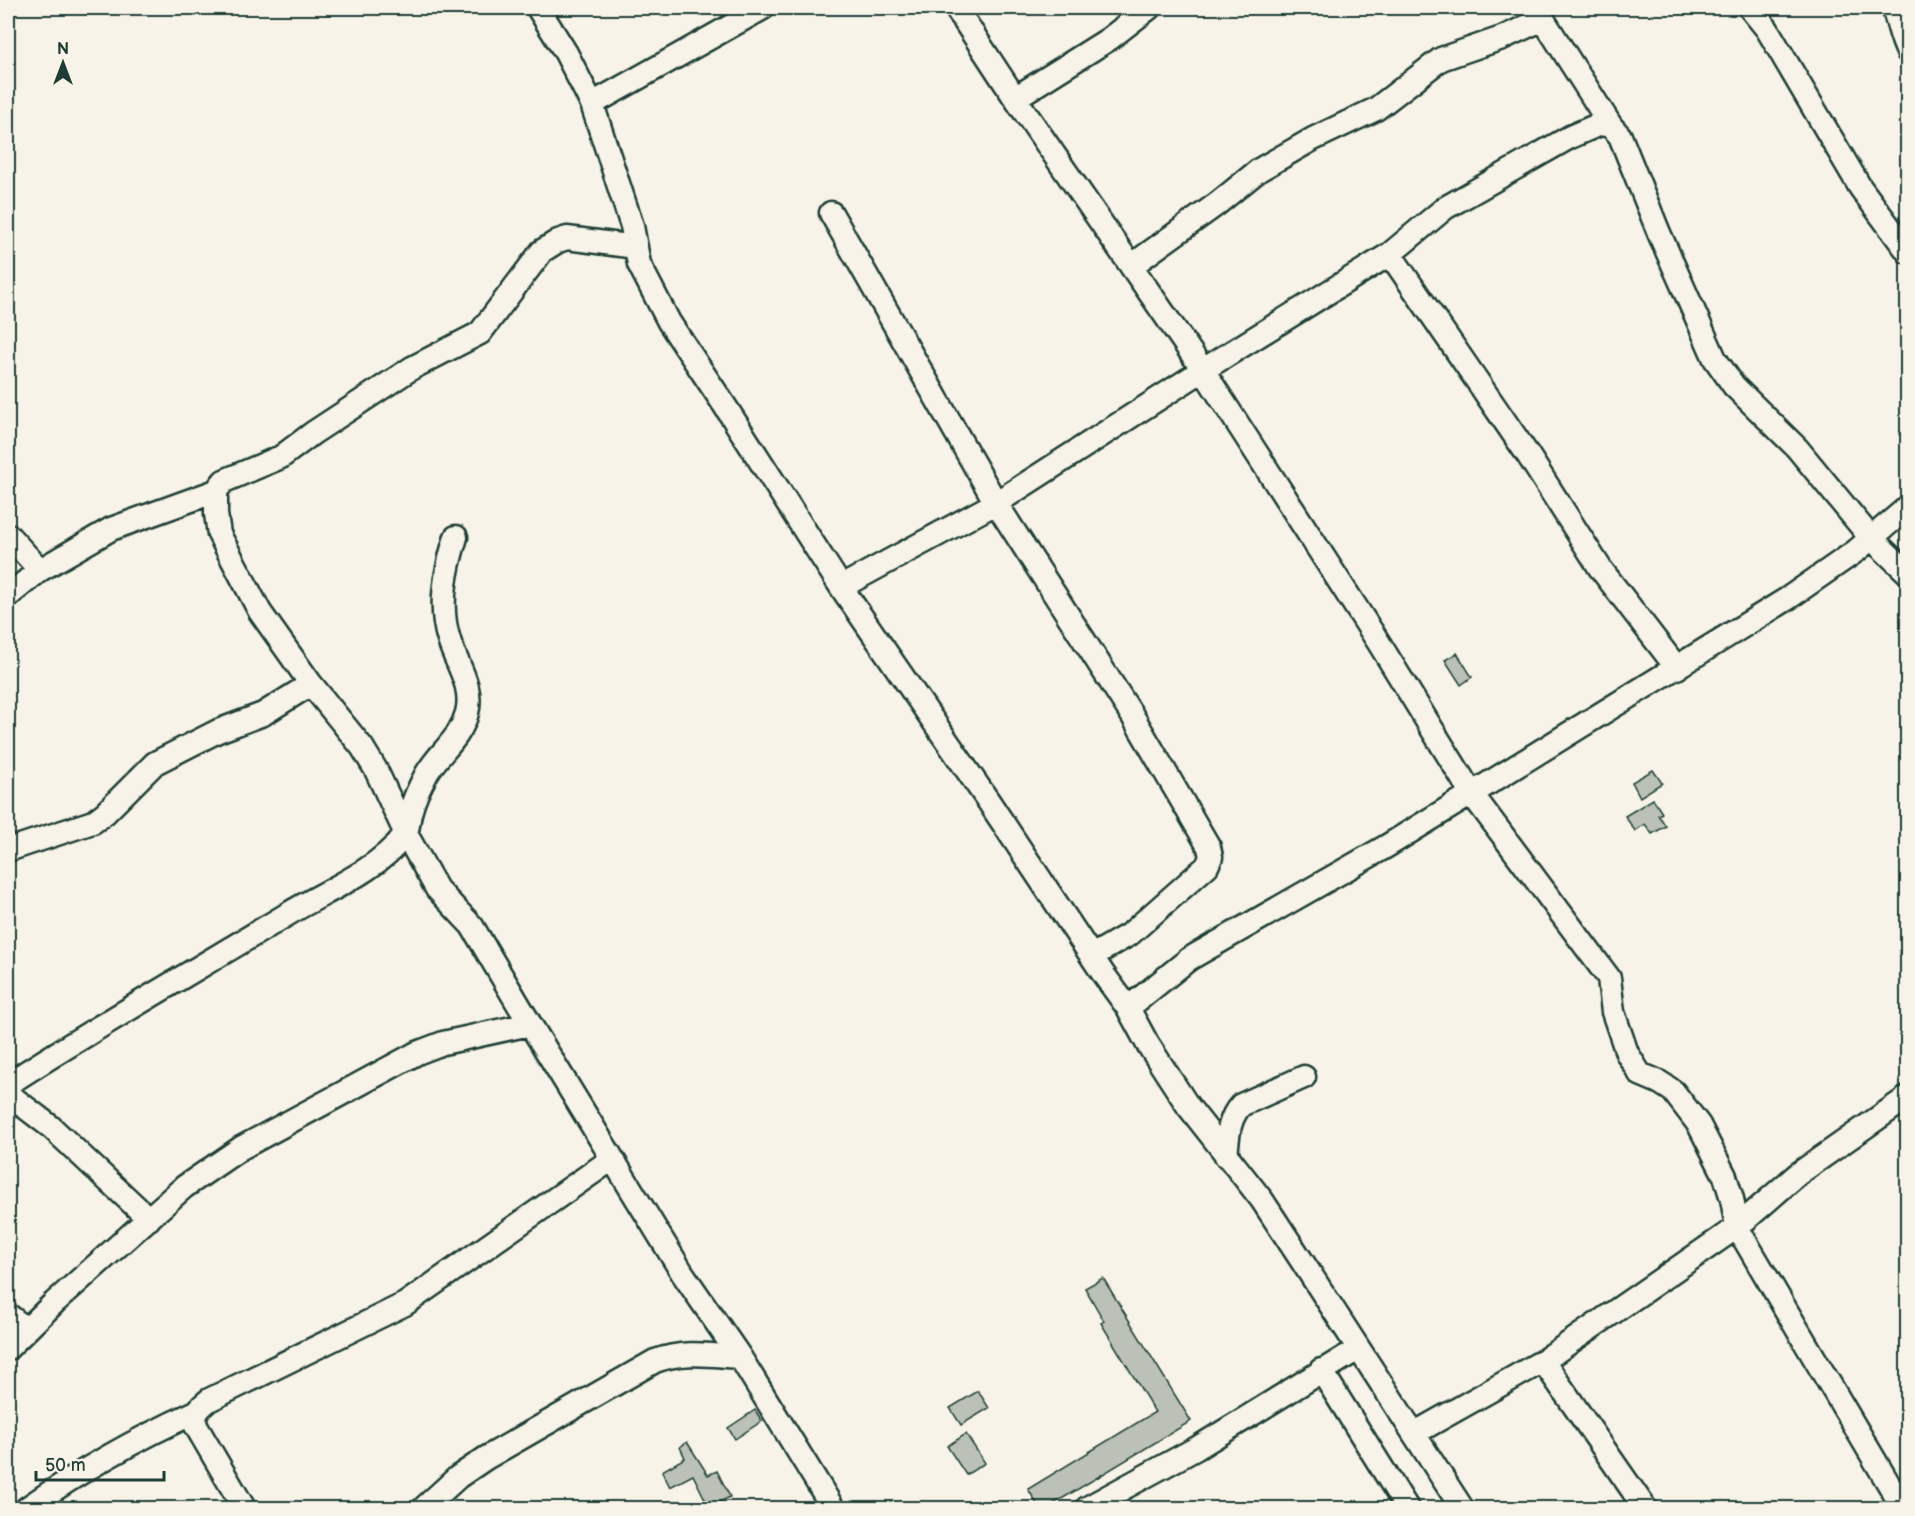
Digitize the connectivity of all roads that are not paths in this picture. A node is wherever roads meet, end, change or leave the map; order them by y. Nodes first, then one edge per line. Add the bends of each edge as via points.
1 (538, 8) edge
2 (763, 8) edge
3 (956, 8) edge
4 (1149, 8) edge
5 (1750, 8) edge
6 (1893, 8) edge
7 (1540, 14) edge
8 (1908, 52) edge
9 (1015, 98) junction
10 (592, 104) junction
11 (1611, 126) junction
12 (831, 213) dead end
13 (636, 247) junction
14 (1908, 252) edge
15 (1390, 254) junction
16 (1131, 266) junction
17 (1203, 370) junction
18 (216, 491) junction
19 (996, 503) junction
20 (1908, 507) edge
21 (8, 535) edge
22 (456, 537) dead end
23 (1870, 537) junction
24 (40, 570) junction
25 (1908, 573) edge
26 (841, 587) junction
27 (8, 596) edge
28 (1677, 668) junction
29 (310, 684) junction
30 (1472, 794) junction
31 (406, 834) junction
32 (8, 850) edge
33 (1092, 956) junction
34 (1128, 1008) junction
35 (530, 1024) junction
36 (1304, 1077) dead end
37 (8, 1084) edge
38 (8, 1094) edge
39 (1908, 1097) edge
40 (1226, 1156) junction
41 (612, 1159) junction
42 (149, 1220) junction
43 (1737, 1227) junction
44 (8, 1315) edge
45 (26, 1329) junction
46 (8, 1348) edge
47 (1358, 1349) junction
48 (740, 1357) junction
49 (1544, 1361) junction
50 (1321, 1370) junction
51 (196, 1412) junction
52 (1415, 1433) junction
53 (27, 1509) edge
54 (244, 1509) edge
55 (424, 1509) edge
56 (833, 1509) edge
57 (1087, 1509) edge
58 (1407, 1509) edge
59 (1462, 1509) edge
60 (1645, 1509) edge
61 (1903, 1509) edge

1 - 10 street
2 - 10 street
3 - 9 street
4 - 9 street via 1109,39
5 - 14 street via 1767,29 1860,187
6 - 8 street
7 - 11 street
7 - 16 street via 1502,38 1441,59 1376,109 1259,170
9 - 16 street
10 - 13 street
11 - 15 street via 1600,124 1570,137 1445,208
11 - 23 street via 1620,136 1715,359 1734,386 1797,448
12 - 19 street
13 - 18 street via 567,238 558,241 542,251 480,333 412,368 281,457 224,482
13 - 26 street via 639,264 669,322
15 - 17 street
15 - 28 street via 1600,568
16 - 17 street
17 - 19 street
17 - 30 street
18 - 24 street via 111,529
18 - 29 street via 219,534 260,612
19 - 26 street
19 - 33 street via 1132,715 1209,847 1207,866 1130,934
20 - 23 street
21 - 24 street
22 - 31 street via 448,563 444,618 470,701 453,743 428,772 411,810
23 - 25 street
23 - 28 street via 1787,599
24 - 27 street
26 - 33 street
28 - 30 street
29 - 31 street via 362,747
29 - 32 street via 263,714 218,731 155,763 93,822
30 - 34 street via 1189,958
30 - 43 street via 1609,978 1613,1012 1627,1053 1640,1074 1673,1091 1699,1125 1725,1176
31 - 35 street via 437,890 472,926
31 - 37 street via 382,859
33 - 34 street
34 - 40 street via 1188,1106
35 - 41 street
35 - 42 street via 443,1043 417,1053 241,1148 184,1187
36 - 40 street via 1241,1105 1228,1131
38 - 42 street via 51,1127
39 - 43 street via 1798,1174
40 - 47 street via 1262,1200
41 - 48 street
41 - 51 street via 405,1304 208,1400
42 - 45 street
43 - 49 street
43 - 61 street
44 - 45 street
45 - 46 street
47 - 50 street
47 - 52 street
48 - 55 street via 685,1353 656,1361 486,1458 458,1477
48 - 56 street
49 - 52 street
49 - 60 street
50 - 57 street via 1197,1448
50 - 58 street
51 - 53 street via 75,1476
51 - 54 street via 196,1426
52 - 59 street

